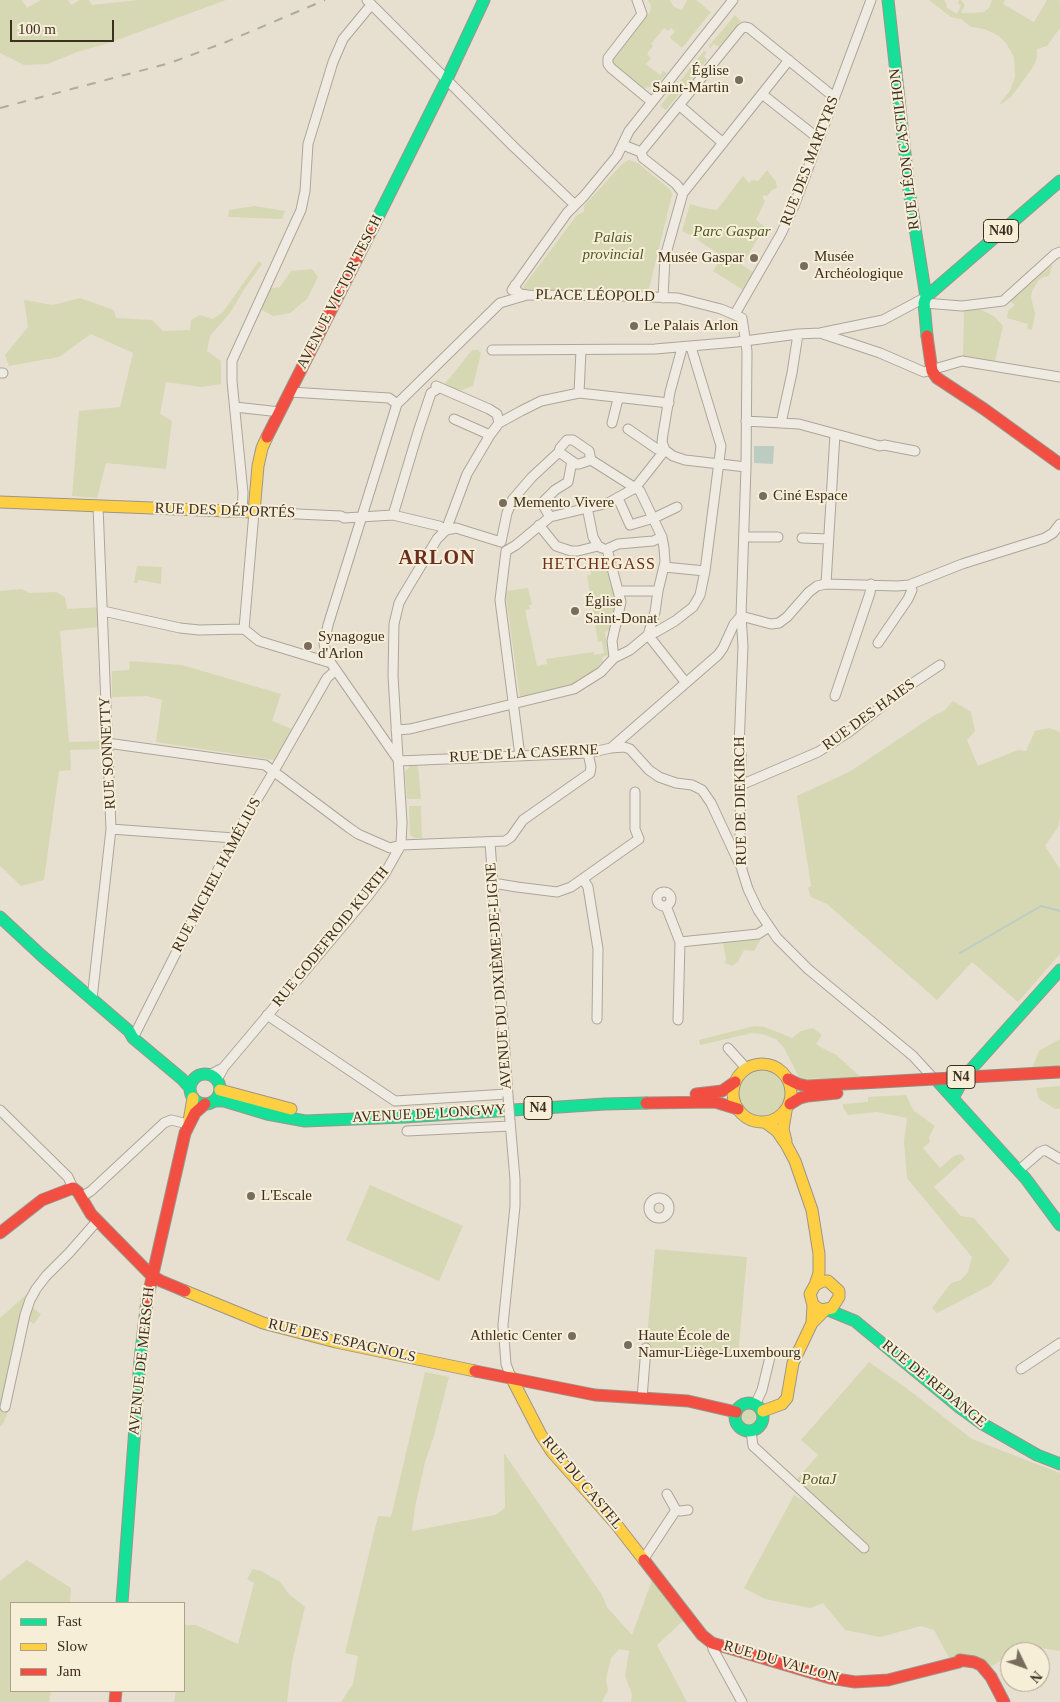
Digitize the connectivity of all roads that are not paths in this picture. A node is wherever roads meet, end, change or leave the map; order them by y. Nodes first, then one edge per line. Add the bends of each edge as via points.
1 (484, 0) edge
2 (637, 0) edge
3 (733, 0) edge
4 (871, 0) edge
5 (888, 0) edge
6 (369, 2) edge
7 (789, 60) junction
8 (447, 79) junction
9 (762, 94) junction
10 (834, 97) junction
11 (652, 102) junction
12 (679, 105) junction
13 (819, 139) junction
14 (723, 142) junction
15 (623, 145) junction
16 (641, 152) junction
17 (1060, 181) edge
18 (683, 193) junction
19 (575, 205) junction
20 (1058, 252) edge
21 (514, 286) junction
22 (528, 295) junction
23 (663, 298) junction
24 (925, 300) junction
25 (506, 301) junction
26 (735, 314) junction
27 (820, 333) junction
28 (798, 334) junction
29 (746, 341) junction
30 (686, 347) junction
31 (492, 350) dead end
32 (581, 350) junction
33 (932, 371) junction
34 (1060, 375) edge
35 (290, 392) junction
36 (579, 393) junction
37 (618, 398) junction
38 (668, 403) junction
39 (397, 404) junction
40 (235, 406) junction
41 (280, 412) junction
42 (454, 418) dead end
43 (746, 421) junction
44 (500, 423) junction
45 (612, 423) dead end
46 (782, 423) junction
47 (628, 429) dead end
48 (835, 434) junction
49 (490, 435) junction
50 (665, 450) junction
51 (559, 452) junction
52 (915, 452) dead end
53 (591, 460) junction
54 (572, 461) junction
55 (719, 464) junction
56 (1060, 464) edge
57 (746, 467) junction
58 (635, 488) junction
59 (242, 493) junction
60 (255, 494) junction
61 (618, 498) junction
62 (0, 502) edge
63 (366, 504) junction
64 (98, 506) junction
65 (587, 507) junction
66 (677, 507) dead end
67 (248, 512) junction
68 (393, 515) junction
69 (340, 516) junction
70 (550, 517) junction
71 (362, 518) junction
72 (654, 518) junction
73 (1060, 524) edge
74 (539, 525) junction
75 (446, 530) junction
76 (662, 537) junction
77 (744, 537) junction
78 (778, 537) dead end
79 (802, 538) dead end
80 (828, 539) junction
81 (501, 542) junction
82 (598, 546) junction
83 (607, 549) junction
84 (506, 551) junction
85 (664, 567) junction
86 (705, 571) junction
87 (826, 584) junction
88 (871, 584) junction
89 (909, 585) junction
90 (618, 591) junction
91 (658, 591) junction
92 (103, 611) junction
93 (742, 616) junction
94 (244, 629) junction
95 (648, 635) junction
96 (878, 643) dead end
97 (614, 658) junction
98 (940, 665) dead end
99 (333, 667) junction
100 (686, 683) junction
101 (835, 696) dead end
102 (515, 704) junction
103 (396, 730) junction
104 (107, 743) junction
105 (611, 748) junction
106 (588, 753) junction
107 (520, 756) junction
108 (399, 761) junction
109 (274, 771) junction
110 (741, 785) junction
111 (635, 792) dead end
112 (112, 829) junction
113 (740, 836) junction
114 (234, 838) junction
115 (728, 838) junction
116 (490, 842) junction
117 (401, 845) junction
118 (742, 870) junction
119 (583, 879) junction
120 (493, 883) junction
121 (666, 906) dead end
122 (0, 917) edge
123 (769, 927) junction
124 (680, 942) junction
125 (1060, 970) edge
126 (92, 999) junction
127 (267, 1015) junction
128 (597, 1019) dead end
129 (678, 1020) dead end
130 (133, 1034) junction
131 (728, 1048) dead end
132 (746, 1068) junction
133 (1060, 1072) edge
134 (965, 1076) junction
135 (788, 1079) junction
136 (1060, 1079) edge
137 (211, 1080) junction
138 (735, 1082) junction
139 (939, 1083) junction
140 (862, 1087) junction
141 (192, 1093) junction
142 (507, 1095) junction
143 (953, 1098) junction
144 (210, 1103) junction
145 (605, 1104) junction
146 (788, 1107) junction
147 (738, 1109) junction
148 (0, 1110) edge
149 (343, 1119) junction
150 (766, 1122) junction
151 (188, 1124) junction
152 (510, 1124) junction
153 (407, 1131) dead end
154 (786, 1144) junction
155 (1060, 1159) edge
156 (1018, 1171) junction
157 (73, 1188) junction
158 (81, 1197) junction
159 (98, 1220) junction
160 (1060, 1224) edge
161 (0, 1233) edge
162 (819, 1254) junction
163 (151, 1275) junction
164 (833, 1283) junction
165 (815, 1285) junction
166 (839, 1297) junction
167 (813, 1304) junction
168 (827, 1310) junction
169 (855, 1321) junction
170 (812, 1323) junction
171 (1060, 1343) edge
172 (646, 1348) dead end
173 (770, 1357) dead end
174 (1021, 1370) dead end
175 (510, 1377) junction
176 (642, 1398) junction
177 (759, 1407) junction
178 (5, 1408) dead end
179 (736, 1412) junction
180 (751, 1431) junction
181 (1016, 1444) junction
182 (1060, 1459) edge
183 (1060, 1464) edge
184 (667, 1494) dead end
185 (676, 1510) junction
186 (688, 1510) dead end
187 (864, 1548) dead end
188 (644, 1560) junction
189 (122, 1602) edge
190 (712, 1643) junction
191 (742, 1702) edge
192 (1004, 1702) edge

1 - 8 main road, AVENUE VICTOR TESCH
2 - 11 street via 642,14 608,58 608,64
3 - 11 street
4 - 10 street, RUE DES MARTYRS
5 - 24 main road, RUE LÉON CASTILHON
6 - 8 street
6 - 40 street via 343,39 328,74 308,144 306,191 301,210 232,360
7 - 9 street
7 - 10 street
7 - 12 street via 744,27
8 - 19 street
8 - 35 main road, AVENUE VICTOR TESCH
9 - 13 street
9 - 14 street
10 - 13 street, RUE DES MARTYRS
11 - 15 street via 629,131
12 - 14 street
12 - 16 street
13 - 26 street, RUE DES MARTYRS via 781,234
14 - 18 street
15 - 16 street
15 - 19 street
16 - 18 street
17 - 24 main road, N40
18 - 23 street via 665,256
19 - 21 street
20 - 24 street via 1002,301 962,306
21 - 22 street via 520,294
21 - 25 street
22 - 23 street, PLACE LÉOPOLD
22 - 25 street, PLACE LÉOPOLD
23 - 26 street, PLACE LÉOPOLD via 694,301
24 - 27 street via 883,320
24 - 33 main road, RUE LÉON CASTILHON
25 - 39 street via 494,307
26 - 29 street via 742,318
27 - 28 street
27 - 33 street via 880,352 919,370
28 - 29 street
28 - 46 street
29 - 30 street
29 - 43 street, RUE DE DIEKIRCH
30 - 32 street
30 - 38 street via 675,372
30 - 55 street via 721,446
31 - 32 street
32 - 36 street
33 - 34 street via 962,361
33 - 56 main road via 950,388
35 - 39 street via 389,398
35 - 41 main road, AVENUE VICTOR TESCH
36 - 37 street
36 - 44 street via 541,400
37 - 38 street
37 - 45 street
38 - 50 street via 662,442
39 - 63 street
40 - 41 street
40 - 59 street
41 - 60 main road, AVENUE VICTOR TESCH via 262,448
42 - 49 street
43 - 46 street
43 - 57 street, RUE DE DIEKIRCH
44 - 49 street, RUE GODEFROID KURTH
44 - 68 street via 497,414 438,387 431,393
46 - 48 street
47 - 50 street via 657,449
48 - 52 street
48 - 80 street
49 - 75 street, RUE GODEFROID KURTH via 467,474
50 - 55 street via 685,460
50 - 58 street
51 - 53 street via 567,440 573,440 589,450
51 - 54 street
51 - 81 street via 513,499
53 - 54 street via 579,464
53 - 58 street
54 - 70 street via 568,482 544,500 543,505
55 - 57 street
55 - 86 street
57 - 77 street, RUE DE DIEKIRCH
58 - 61 street
58 - 72 street via 640,491
59 - 60 street via 249,497
59 - 67 street
60 - 67 main road, AVENUE VICTOR TESCH
61 - 65 street
61 - 72 street via 630,525
62 - 64 main road, RUE DES DÉPORTÉS
63 - 69 street via 355,515
63 - 71 street
64 - 67 main road, RUE DES DÉPORTÉS
64 - 92 street, RUE SONNETTY
65 - 70 street
65 - 82 street
66 - 72 street
67 - 69 street, RUE DES DÉPORTÉS
67 - 94 street
68 - 71 street, RUE DES DÉPORTÉS
68 - 75 street, RUE DES DÉPORTÉS
69 - 71 street, RUE DES DÉPORTÉS
70 - 74 street
71 - 99 street via 324,643
72 - 76 street
73 - 89 street via 1045,538 962,564
74 - 82 street via 556,546 578,551
74 - 84 street
75 - 81 street, RUE DES DÉPORTÉS via 456,528
75 - 103 street, RUE GODEFROID KURTH via 437,539 404,594 395,618 393,676
76 - 83 street via 653,541 618,544
76 - 85 street
77 - 78 street
77 - 93 street, RUE DE DIEKIRCH
79 - 80 street
80 - 87 street
81 - 84 street
82 - 83 street
83 - 90 street
84 - 102 street via 500,600
85 - 86 street
85 - 91 street
86 - 95 street via 700,595 693,607
87 - 88 street
87 - 93 street via 809,592 779,623
88 - 89 street
88 - 101 street
89 - 96 street via 912,590 908,599
90 - 91 street
90 - 97 street via 620,602 612,641
91 - 95 street via 656,612
92 - 94 street via 180,628
92 - 104 street, RUE SONNETTY
93 - 100 street, RUE DE LA CASERNE via 734,624 724,648
93 - 110 street, RUE DE DIEKIRCH
94 - 99 street via 259,641
95 - 97 street
95 - 100 street
97 - 102 street via 601,672 574,689
98 - 110 street, RUE DES HAIES via 818,752
99 - 108 street
99 - 109 street, RUE MICHEL HAMÉLIUS
100 - 105 street, RUE DE LA CASERNE
102 - 103 street
102 - 107 street
103 - 108 street, RUE GODEFROID KURTH
104 - 109 street via 265,765
104 - 112 street, RUE SONNETTY
105 - 106 street, RUE DE LA CASERNE
105 - 115 street via 630,749 659,777 702,790
106 - 107 street, RUE DE LA CASERNE
106 - 116 street via 591,770 586,776 523,820 511,837 505,841
107 - 108 street, RUE DE LA CASERNE
108 - 117 street, RUE GODEFROID KURTH
109 - 114 street, RUE MICHEL HAMÉLIUS
109 - 117 street via 358,834 390,848
110 - 113 street, RUE DE DIEKIRCH
111 - 119 street via 635,829 639,839
112 - 114 street
112 - 126 street, RUE SONNETTY
113 - 115 street
113 - 118 street, RUE DE DIEKIRCH
114 - 130 street, RUE MICHEL HAMÉLIUS
115 - 118 street
116 - 117 street
116 - 120 street, AVENUE DU DIXIÈME-DE-LIGNE
117 - 127 street, RUE GODEFROID KURTH via 368,896
118 - 123 street, RUE DE DIEKIRCH via 748,889
119 - 120 street via 557,892
119 - 128 street via 588,887 598,949
120 - 142 street, AVENUE DU DIXIÈME-DE-LIGNE
121 - 124 street
122 - 126 main road, AVENUE DE LONGWY / N4
123 - 124 street via 758,934
123 - 139 street, RUE DE DIEKIRCH via 808,969 913,1056
124 - 129 street
125 - 134 main road
126 - 130 main road, AVENUE DE LONGWY / N4
127 - 137 street, RUE GODEFROID KURTH
127 - 142 street via 395,1101
130 - 137 main road, AVENUE DE LONGWY / N4 via 180,1070
130 - 141 main road, AVENUE DE LONGWY / N4 via 182,1079
131 - 132 street
132 - 135 main road, N4 via 755,1064 774,1066
132 - 138 main road, N4
133 - 140 main road, N4, bridge
134 - 139 main road
134 - 143 main road
135 - 140 main road, N4 via 807,1086
135 - 146 main road via 792,1095
136 - 140 main road, N4
137 - 141 main road via 193,1081
137 - 144 main road, AVENUE DE MERSCH
137 - 149 main road, AVENUE DE LONGWY / N4 via 232,1092 274,1106
138 - 145 main road, N4 via 716,1092
138 - 147 main road via 733,1091
139 - 143 main road, RUE DE DIEKIRCH
140 - 146 main road, N4 via 800,1098
141 - 144 main road, N4 via 200,1104
141 - 151 main road, AVENUE DE MERSCH
142 - 152 street, AVENUE DU DIXIÈME-DE-LIGNE, bridge
143 - 156 main road, RUE DE DIEKIRCH
144 - 149 main road, AVENUE DE LONGWY / N4 via 224,1101 266,1114 305,1121
144 - 151 main road, AVENUE DE MERSCH via 195,1113
145 - 147 main road, N4 via 715,1102
145 - 149 main road, AVENUE DE LONGWY / N4
146 - 150 main road, N4
146 - 154 main road via 784,1129
147 - 150 main road, N4 via 750,1120
148 - 157 street via 68,1178
150 - 154 main road
151 - 158 street via 171,1120 164,1123
151 - 163 main road, AVENUE DE MERSCH
152 - 153 street
152 - 175 street, AVENUE DU DIXIÈME-DE-LIGNE via 515,1179 503,1331
154 - 162 main road via 812,1210
155 - 156 street via 1045,1150
156 - 160 main road, RUE DE DIEKIRCH
157 - 158 main road, RUE DES ESPAGNOLS
157 - 161 main road via 42,1200
158 - 159 main road, RUE DES ESPAGNOLS
159 - 163 main road, RUE DES ESPAGNOLS
159 - 178 street via 46,1276 30,1300
162 - 164 main road
162 - 165 main road
163 - 175 main road, RUE DES ESPAGNOLS via 263,1323 344,1344
163 - 189 main road, AVENUE DE MERSCH via 140,1360
164 - 165 main road via 824,1281
164 - 166 main road via 838,1288
165 - 167 main road via 810,1294
166 - 168 main road via 836,1305
166 - 169 main road, RUE DE REDANGE
167 - 168 main road via 818,1309
167 - 170 main road
168 - 169 main road, RUE DE REDANGE
168 - 170 main road
169 - 181 main road, RUE DE REDANGE via 959,1407
170 - 177 main road via 793,1364 787,1398 782,1404
171 - 174 street
172 - 176 street
173 - 177 street
175 - 176 main road, RUE DES ESPAGNOLS via 595,1395
175 - 188 main road, RUE DU CASTEL via 552,1452
176 - 179 main road, RUE DES ESPAGNOLS via 688,1401
177 - 179 main road via 746,1403
177 - 180 main road via 763,1422
179 - 180 main road via 740,1428
180 - 187 street via 753,1446
181 - 182 main road, RUE DE REDANGE
181 - 183 main road, RUE DE REDANGE
184 - 185 street
185 - 186 street
185 - 188 street
188 - 190 main road, RUE DU CASTEL via 702,1635
190 - 191 street, RUE DU CASTEL
190 - 192 main road, RUE DU VALLON via 830,1678 855,1682 888,1680 960,1660 974,1662 982,1665 991,1676

